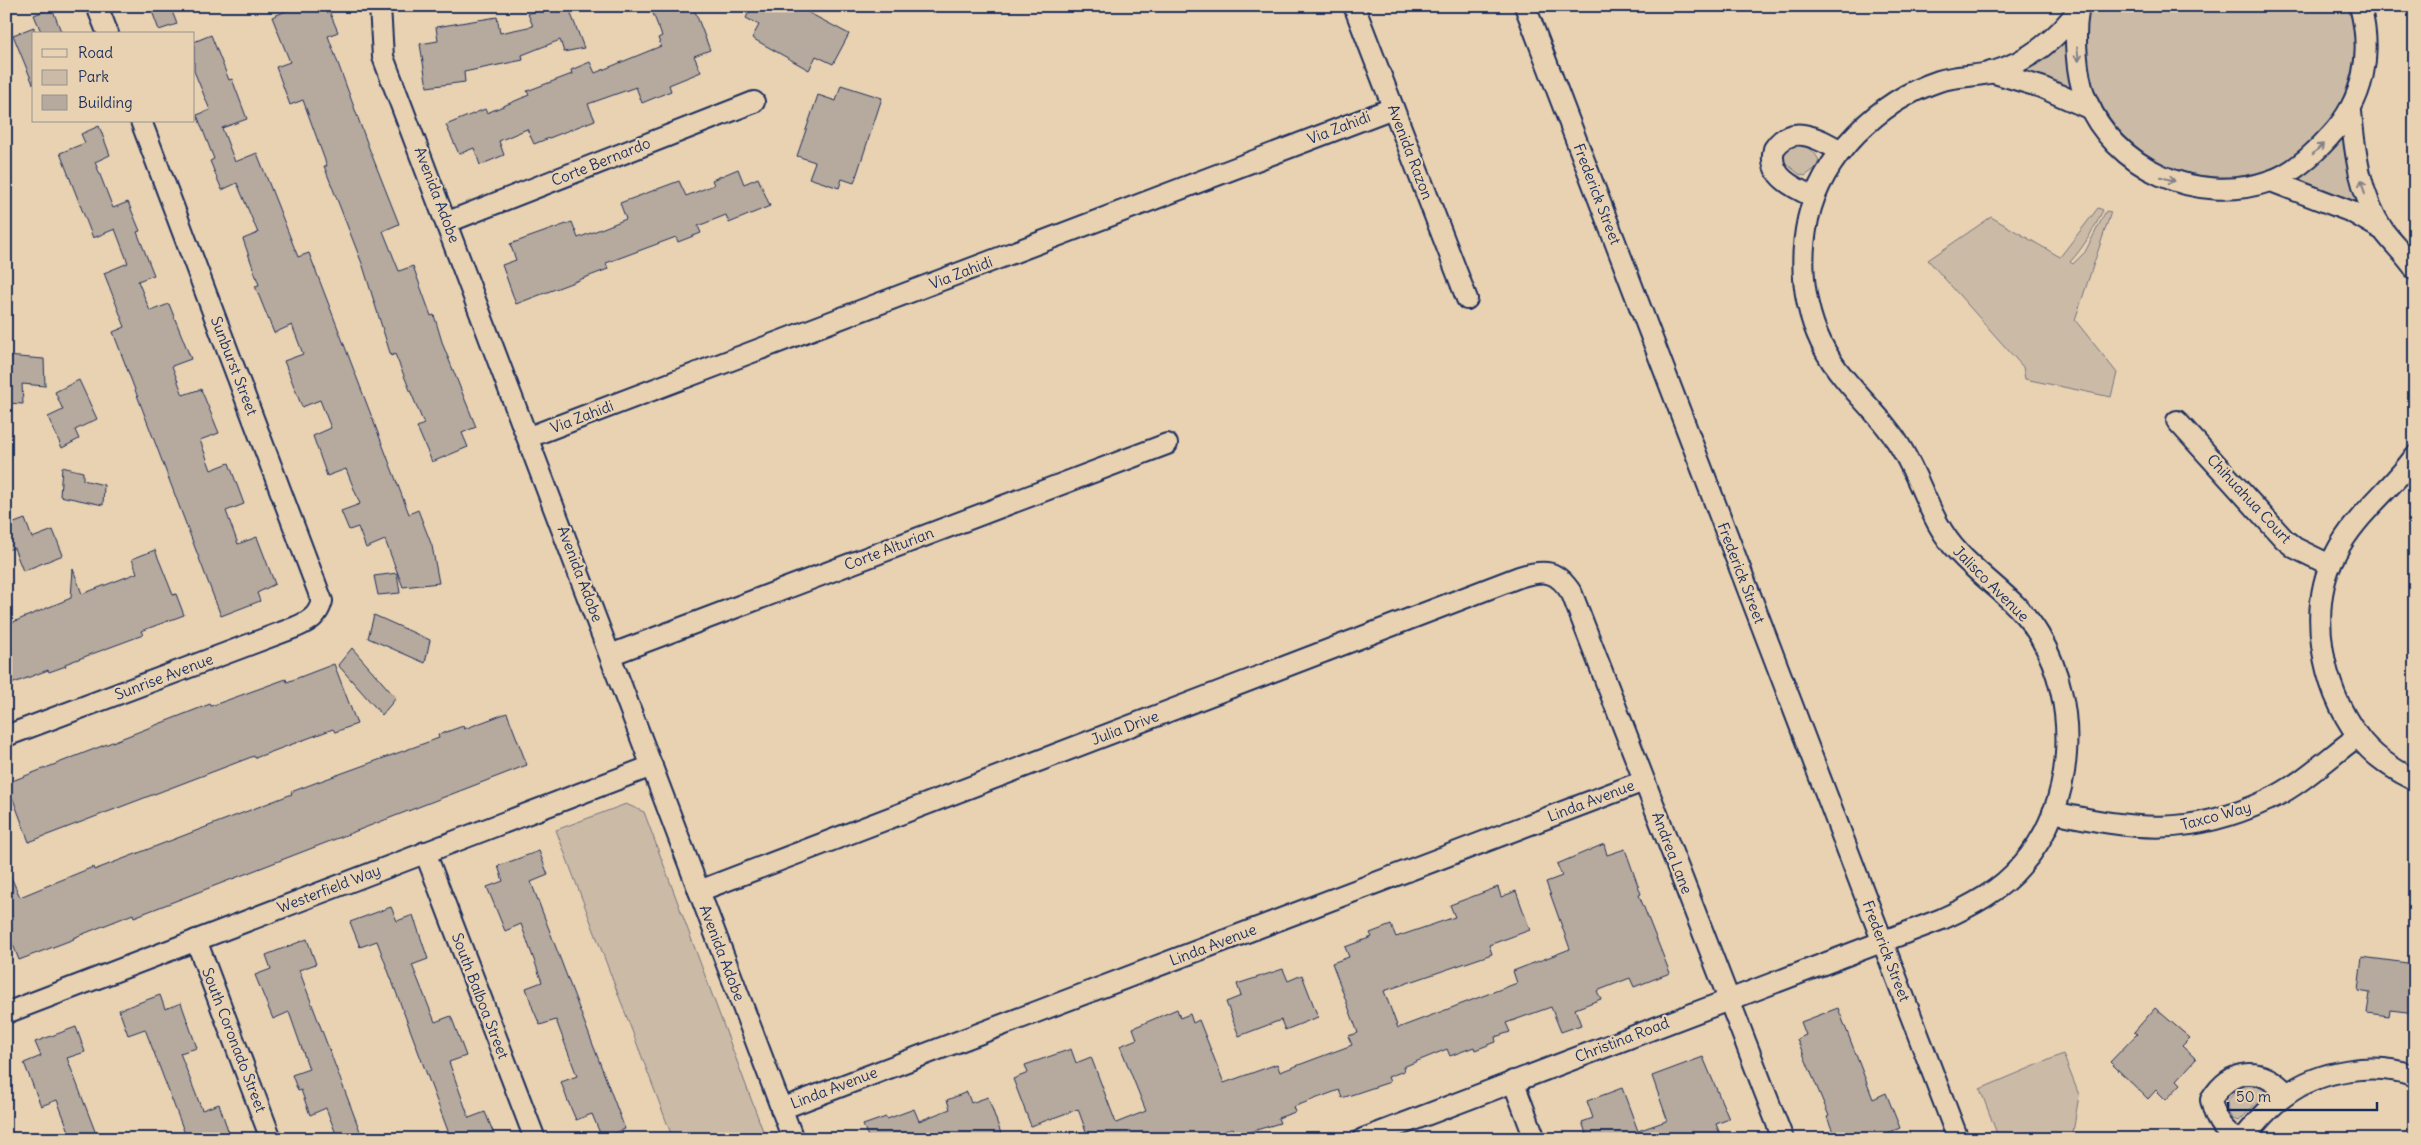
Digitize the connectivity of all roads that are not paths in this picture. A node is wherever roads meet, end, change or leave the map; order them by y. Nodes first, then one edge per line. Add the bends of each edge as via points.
1 (97, 6) edge
2 (380, 6) edge
3 (1354, 6) edge
4 (1525, 6) edge
5 (2360, 6) edge
6 (2078, 8) edge
7 (107, 32) edge
8 (1991, 72) junction
9 (754, 102) dead end
10 (1393, 108) junction
11 (2091, 109) junction
12 (2351, 112) junction
13 (141, 122) edge
14 (1841, 151) junction
15 (2271, 181) junction
16 (1814, 197) junction
17 (448, 222) junction
18 (2384, 231) junction
19 (2415, 269) edge
20 (1467, 298) dead end
21 (2177, 421) dead end
22 (528, 437) junction
23 (1167, 444) dead end
24 (2415, 456) edge
25 (2330, 565) junction
26 (1552, 573) joint
27 (319, 612) joint
28 (610, 655) junction
29 (6, 736) edge
30 (2358, 736) junction
31 (652, 766) junction
32 (2415, 780) edge
33 (1644, 781) junction
34 (2053, 812) junction
35 (425, 852) junction
36 (699, 891) junction
37 (196, 940) junction
38 (1882, 942) junction
39 (1730, 999) junction
40 (6, 1013) edge
41 (2415, 1076) edge
42 (1513, 1081) junction
43 (2287, 1094) junction
44 (781, 1108) junction
45 (271, 1139) edge
46 (536, 1139) edge
47 (793, 1139) edge
48 (1363, 1139) edge
49 (1535, 1139) edge
50 (1782, 1139) edge
51 (1958, 1139) edge
52 (2237, 1139) edge
53 (2243, 1139) edge

1 - 7 street
2 - 17 street, Avenida Adobe via 383,57
3 - 10 street, Avenida Razon
4 - 38 street, Frederick Street
5 - 12 street via 2366,48 2364,69
6 - 8 street, Jalisco Avenue via 2058,34 2036,51
6 -> 11 street via 2075,27 2078,60 2084,95
8 - 11 street, Jalisco Avenue via 2041,87
8 - 14 street, Jalisco Avenue via 1941,80 1897,100 1876,115
9 - 17 street, Corte Bernardo
10 - 20 street, Avenida Razon
10 - 22 street, Via Zahidi
11 -> 15 street via 2104,131 2121,149 2161,177 2187,185 2217,188 2245,187
15 -> 12 street via 2314,153
18 -> 12 street via 2366,199
13 - 27 street, Sunburst Street via 318,586 322,601
14 - 16 street, Jalisco Avenue
14 - 16 street via 1801,134 1789,136 1774,149 1776,172 1788,183
15 - 18 street via 2352,212
16 - 34 street, Jalisco Avenue via 1805,235 1803,279 1821,344 1830,360 1904,452 1920,490 1947,538 2027,617 2050,659 2063,696 2067,743
17 - 22 street, Avenida Adobe
18 - 19 street
21 - 25 street, Chihuahua Court via 2284,539
22 - 28 street, Avenida Adobe
23 - 28 street, Corte Alturian
24 - 25 street via 2359,519
25 - 30 street via 2321,613 2324,656 2338,699
26 - 33 street, Andrea Lane via 1572,594
26 - 36 street, Julia Drive via 1537,572 1519,577
27 - 29 street, Sunrise Avenue via 296,627
28 - 31 street, Avenida Adobe
30 - 32 street via 2384,762
30 - 34 street, Taxco Way via 2308,776 2269,800 2202,823 2150,828
31 - 35 street, Westerfield Way
31 - 36 street, Avenida Adobe
33 - 39 street, Andrea Lane
33 - 44 street, Linda Avenue
34 - 38 street, Jalisco Avenue via 2035,849 1994,892 1955,914
35 - 37 street, Westerfield Way
35 - 46 street, South Balboa Street
36 - 44 street, Avenida Adobe
37 - 40 street, Westerfield Way
37 - 45 street, South Coronado Street
38 - 39 street, Christina Road
38 - 51 street, Frederick Street
39 - 42 street, Christina Road
39 - 50 street, Andrea Lane
41 - 43 street via 2384,1069 2341,1072
42 - 48 street, Christina Road
42 - 49 street
43 - 52 street via 2277,1082 2252,1073 2230,1079 2219,1087 2211,1100 2214,1115 2220,1125
43 - 53 street
44 - 47 street, Avenida Adobe

